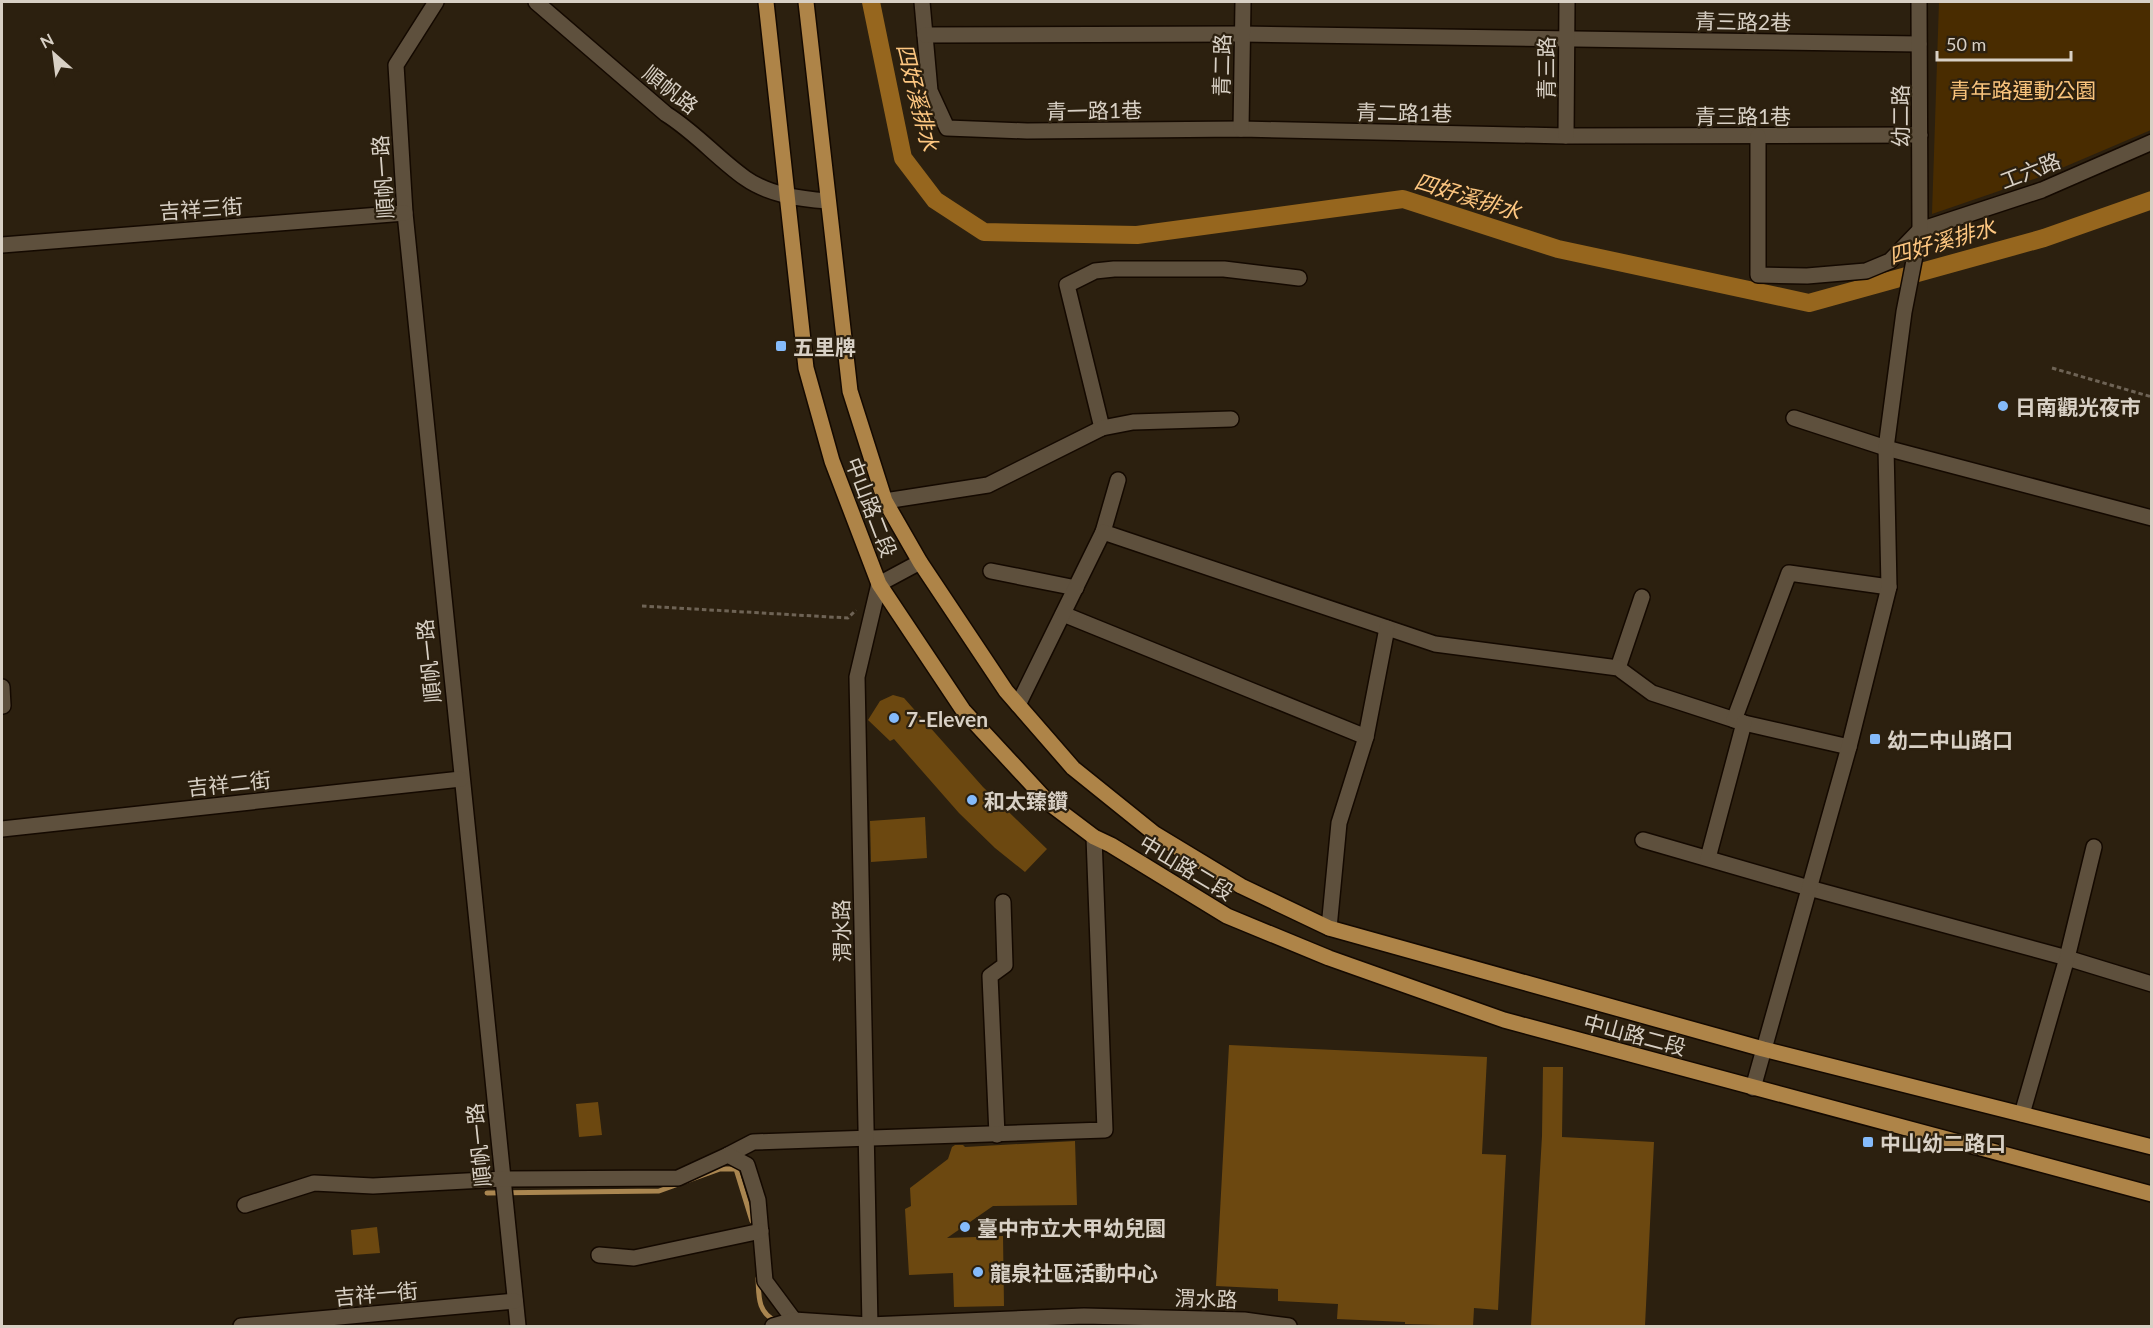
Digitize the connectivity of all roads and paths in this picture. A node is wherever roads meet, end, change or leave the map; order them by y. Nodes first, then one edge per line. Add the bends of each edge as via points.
1 (436, 2) edge
2 (536, 2) edge
3 (766, 2) edge
4 (806, 2) edge
5 (922, 2) edge
6 (1243, 2) edge
7 (1567, 2) edge
8 (1919, 2) edge
9 (1242, 34) junction
10 (925, 35) junction
11 (1567, 39) junction
12 (1919, 44) junction
13 (1241, 129) junction
14 (1920, 135) junction
15 (1566, 136) junction
16 (1758, 136) junction
17 (2151, 142) edge
18 (788, 197) junction
19 (828, 201) junction
20 (405, 213) junction
21 (1920, 230) junction
22 (2, 245) edge
23 (1299, 278) dead end
24 (2052, 368) dead end
25 (2151, 397) edge
26 (1794, 418) dead end
27 (1231, 419) dead end
28 (1102, 428) junction
29 (1886, 448) junction
30 (1118, 480) dead end
31 (885, 501) junction
32 (2151, 518) edge
33 (1103, 532) junction
34 (920, 562) junction
35 (991, 571) dead end
36 (879, 584) junction
37 (1889, 587) junction
38 (1076, 588) junction
39 (1642, 597) dead end
40 (642, 606) dead end
41 (856, 609) dead end
42 (1063, 614) junction
43 (1387, 628) junction
44 (1618, 668) junction
45 (2, 687) edge
46 (1018, 705) junction
47 (2, 706) edge
48 (1739, 721) junction
49 (1366, 737) junction
50 (1849, 747) junction
51 (461, 779) junction
52 (2, 829) edge
53 (1094, 837) junction
54 (1643, 840) dead end
55 (2094, 847) dead end
56 (1708, 858) junction
57 (1809, 888) junction
58 (1004, 902) dead end
59 (1329, 928) junction
60 (2067, 958) junction
61 (2151, 984) edge
62 (1763, 1049) junction
63 (1753, 1088) junction
64 (2022, 1114) junction
65 (997, 1135) junction
66 (865, 1140) junction
67 (2151, 1147) edge
68 (728, 1155) junction
69 (502, 1179) junction
70 (2151, 1194) edge
71 (245, 1205) dead end
72 (761, 1231) junction
73 (599, 1255) dead end
74 (515, 1301) junction
75 (794, 1320) junction
76 (241, 1326) edge
77 (518, 1326) edge
78 (773, 1326) edge
79 (870, 1326) edge
80 (1289, 1326) edge

1 - 20 street, 順帆一路 via 396,65
2 - 18 street, 順帆路 via 746,179
3 - 18 main road, 中山路二段
4 - 19 main road, 中山路二段
5 - 10 street
6 - 9 street, 青二路
7 - 11 street, 青三路
8 - 12 street, 幼二路
9 - 10 street, 青三路2巷
9 - 11 street, 青三路2巷
9 - 13 street, 青二路
10 - 13 street, 青一路1巷 via 930,91 947,128
11 - 12 street, 青三路2巷
11 - 15 street, 青三路
12 - 14 street, 幼二路
13 - 15 street, 青二路1巷
14 - 16 street, 青三路1巷
14 - 21 street, 幼二路
15 - 16 street, 青三路1巷
16 - 21 street via 1758,275 1866,271 1890,261
17 - 21 street, 工六路 via 2042,190
18 - 19 street, 順帆路
18 - 36 main road, 中山路二段 via 806,368 832,461
19 - 31 main road, 中山路二段 via 850,391
20 - 22 street, 吉祥三街
20 - 51 street, 順帆一路
21 - 29 street, 幼二路 via 1904,312
23 - 28 street via 1224,269 1114,269 1095,271 1067,285
24 - 25 path
26 - 29 street
27 - 28 street via 1133,422
28 - 31 street via 988,485
29 - 32 street
29 - 37 street, 幼二路
30 - 33 street
31 - 34 main road, 中山路二段
33 - 38 street
33 - 43 street
34 - 36 street
34 - 46 main road, 中山路二段
35 - 38 street
36 - 53 main road, 中山路二段 via 963,710 1049,803
36 - 66 street, 渭水路 via 857,677
37 - 48 street via 1789,573
37 - 50 street, 幼二路
38 - 42 street
39 - 44 street
40 - 41 path via 848,618
42 - 46 street
42 - 49 street
43 - 44 street via 1435,645
43 - 49 street
44 - 48 street via 1652,693
45 - 47 street
46 - 59 main road, 中山路二段 via 1074,768 1155,834 1241,886
48 - 50 street
48 - 56 street
49 - 59 street via 1339,823
50 - 57 street, 幼二路
51 - 52 street, 吉祥二街
51 - 69 street, 順帆一路
53 - 63 main road, 中山路二段 via 1227,916 1329,958 1504,1020
53 - 65 street via 1105,1130
54 - 56 street
55 - 60 street
56 - 57 street
57 - 60 street
57 - 62 street, 幼二路
58 - 65 street via 1005,965 990,976
59 - 62 main road, 中山路二段
60 - 61 street
60 - 64 street
62 - 63 street, 幼二路
62 - 64 main road, 中山路二段
63 - 70 main road, 中山路二段
64 - 67 main road, 中山路二段
65 - 66 street
66 - 68 street via 753,1142
66 - 79 street, 渭水路
68 - 69 street via 678,1178
68 - 72 street via 747,1165 758,1200
69 - 71 street via 373,1186 314,1183
69 - 74 street, 順帆一路
72 - 73 street via 634,1258
72 - 75 street via 765,1281
74 - 76 street, 吉祥一街
74 - 77 street, 順帆一路
75 - 78 street, 渭水路
75 - 79 street, 渭水路
79 - 80 street, 渭水路 via 1084,1316 1244,1320

